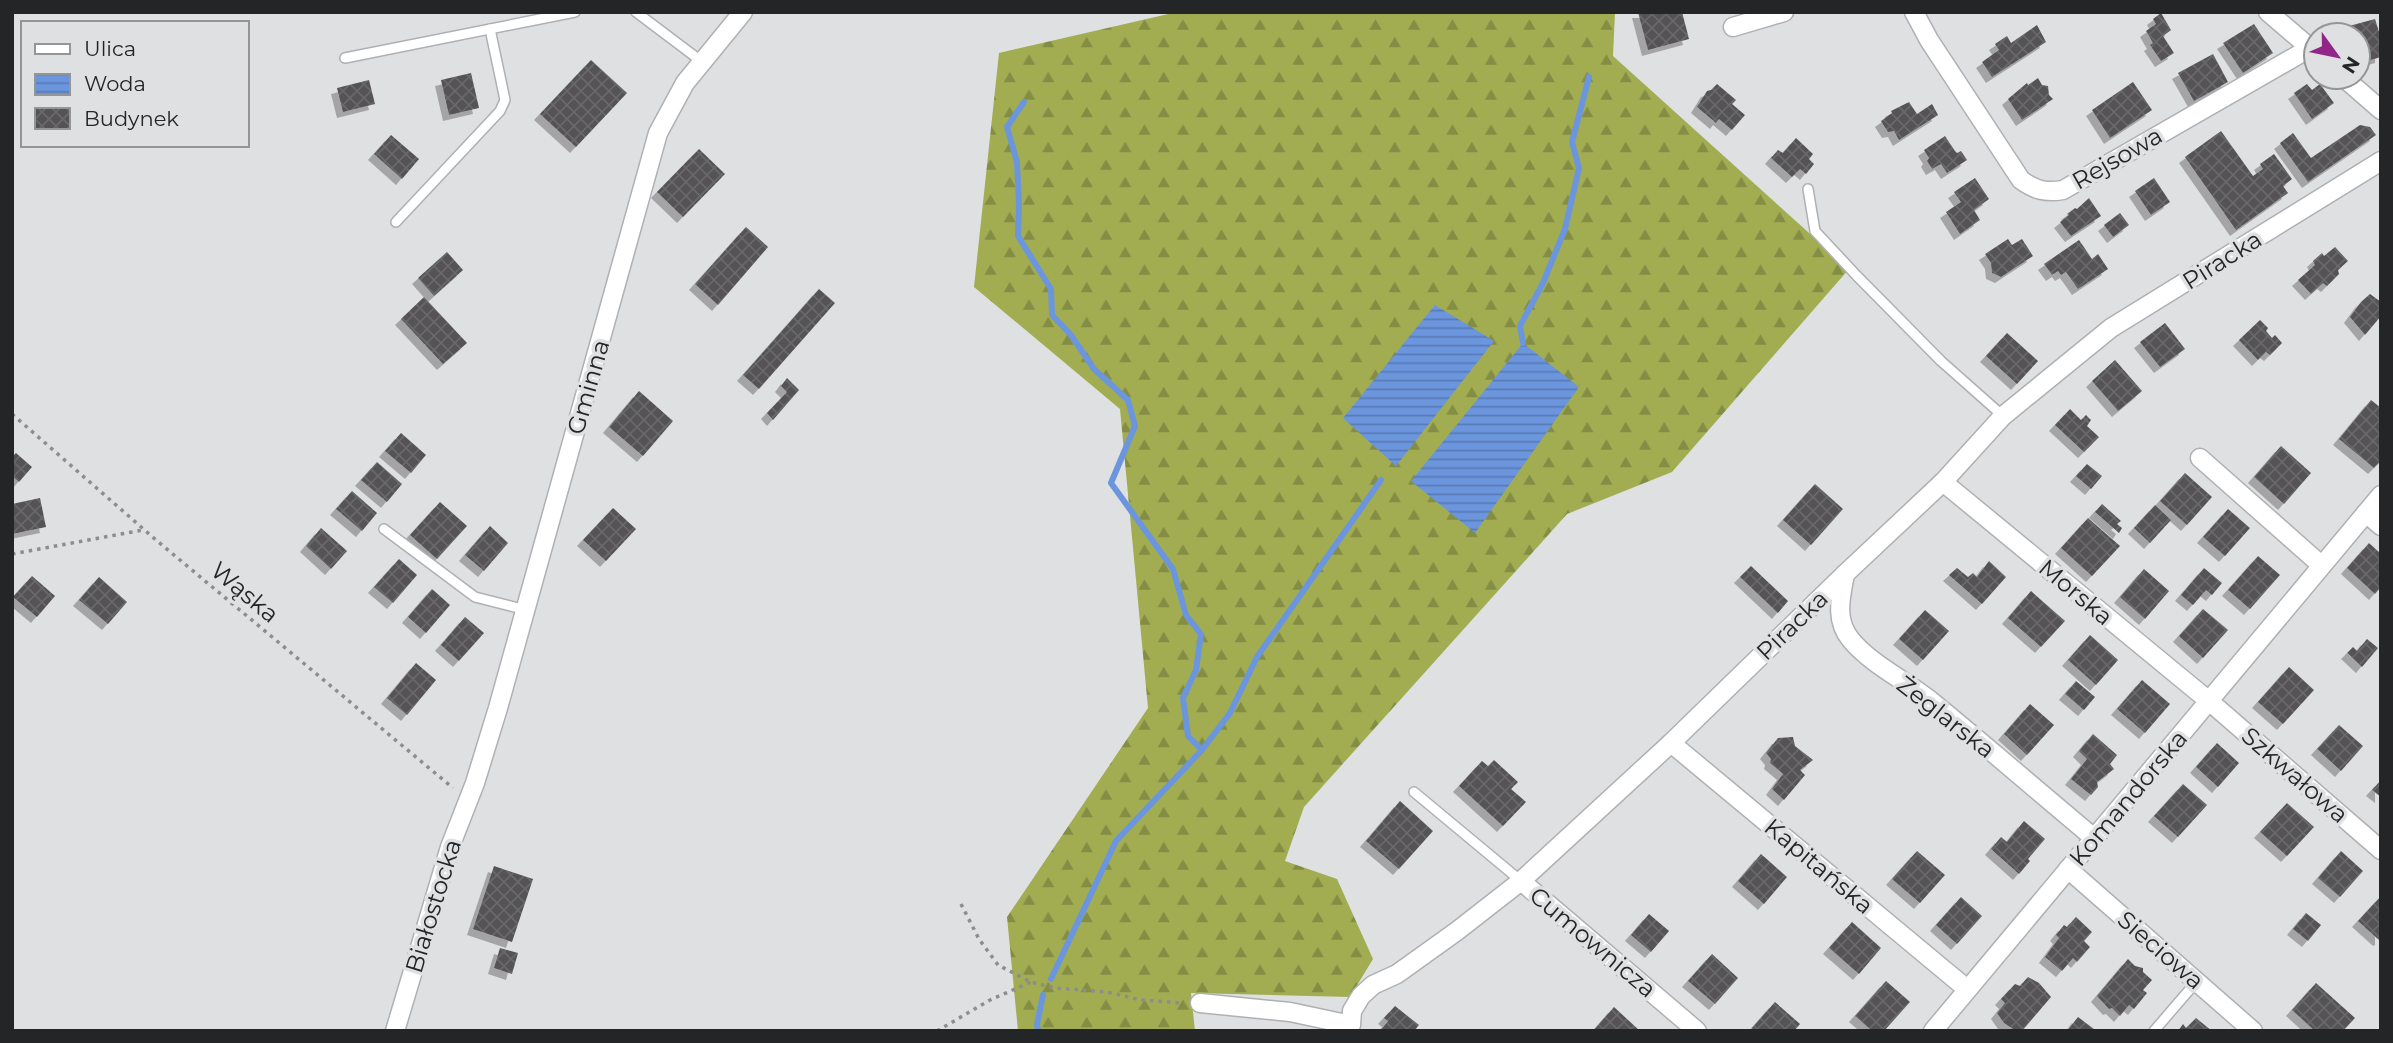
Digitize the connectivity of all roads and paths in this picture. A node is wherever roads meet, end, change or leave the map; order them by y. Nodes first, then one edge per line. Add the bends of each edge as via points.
1 (575, 12) edge
2 (636, 12) edge
3 (743, 12) edge
4 (1784, 12) edge
5 (1914, 12) edge
6 (2268, 12) edge
7 (1733, 27) dead end
8 (490, 29) junction
9 (2302, 41) edge
10 (2302, 56) edge
11 (345, 58) dead end
12 (701, 61) junction
13 (2359, 91) edge
14 (2381, 110) edge
15 (2381, 161) edge
16 (1808, 189) dead end
17 (396, 222) dead end
18 (12, 414) edge
19 (2003, 416) junction
20 (2200, 458) dead end
21 (1943, 482) junction
22 (2381, 495) edge
23 (2366, 513) junction
24 (2381, 526) edge
25 (384, 528) dead end
26 (144, 530) junction
27 (12, 554) edge
28 (2321, 565) junction
29 (1845, 574) junction
30 (526, 610) junction
31 (2209, 701) junction
32 (1671, 743) junction
33 (475, 783) joint
34 (458, 792) dead end
35 (1414, 792) dead end
36 (2094, 838) junction
37 (2381, 850) edge
38 (2068, 869) junction
39 (1521, 881) junction
40 (961, 904) dead end
41 (2197, 981) junction
42 (1031, 982) junction
43 (1967, 989) junction
44 (1200, 1003) joint
45 (1351, 1028) edge
46 (396, 1031) edge
47 (937, 1031) edge
48 (1697, 1031) edge
49 (1933, 1031) edge
50 (2154, 1031) edge
51 (2253, 1031) edge

1 - 8 lane
2 - 12 lane
3 - 12 street, Gminna
4 - 7 street
5 - 10 street, Rejsowa via 2021,180 2048,192 2063,190
6 - 9 street
8 - 11 lane
8 - 17 lane via 505,100 500,111
12 - 30 street, Gminna via 658,133
13 - 14 street
15 - 19 street, Piracka via 2111,328
16 - 19 lane via 1815,231 1941,361
18 - 26 path, Wąska
19 - 21 street, Piracka
20 - 28 street
21 - 29 street, Piracka
21 - 31 street, Morska
22 - 23 street, Komandorska
23 - 24 street
23 - 28 street, Komandorska
25 - 30 lane via 475,597
26 - 27 path
26 - 34 path, Wąska
28 - 31 street, Komandorska
29 - 32 street, Piracka
29 - 36 street, Żeglarska via 1839,606 1850,639
30 - 33 street, Gminna
31 - 36 street, Komandorska
31 - 37 street, Szkwałowa
32 - 39 street, Piracka
32 - 43 street, Kapitańska
33 - 46 street, Białostocka via 450,847
35 - 39 lane
36 - 38 street, Komandorska
38 - 41 street, Sieciowa
38 - 43 street, Komandorska
39 - 45 street, Piracka via 1397,974 1373,985 1352,1011
39 - 48 street, Cumownicza
40 - 42 path via 998,965
41 - 50 lane
41 - 51 street, Sieciowa
42 - 44 path via 1141,1000
42 - 47 path
43 - 49 street, Komandorska
44 - 45 street, Piracka via 1290,1012

